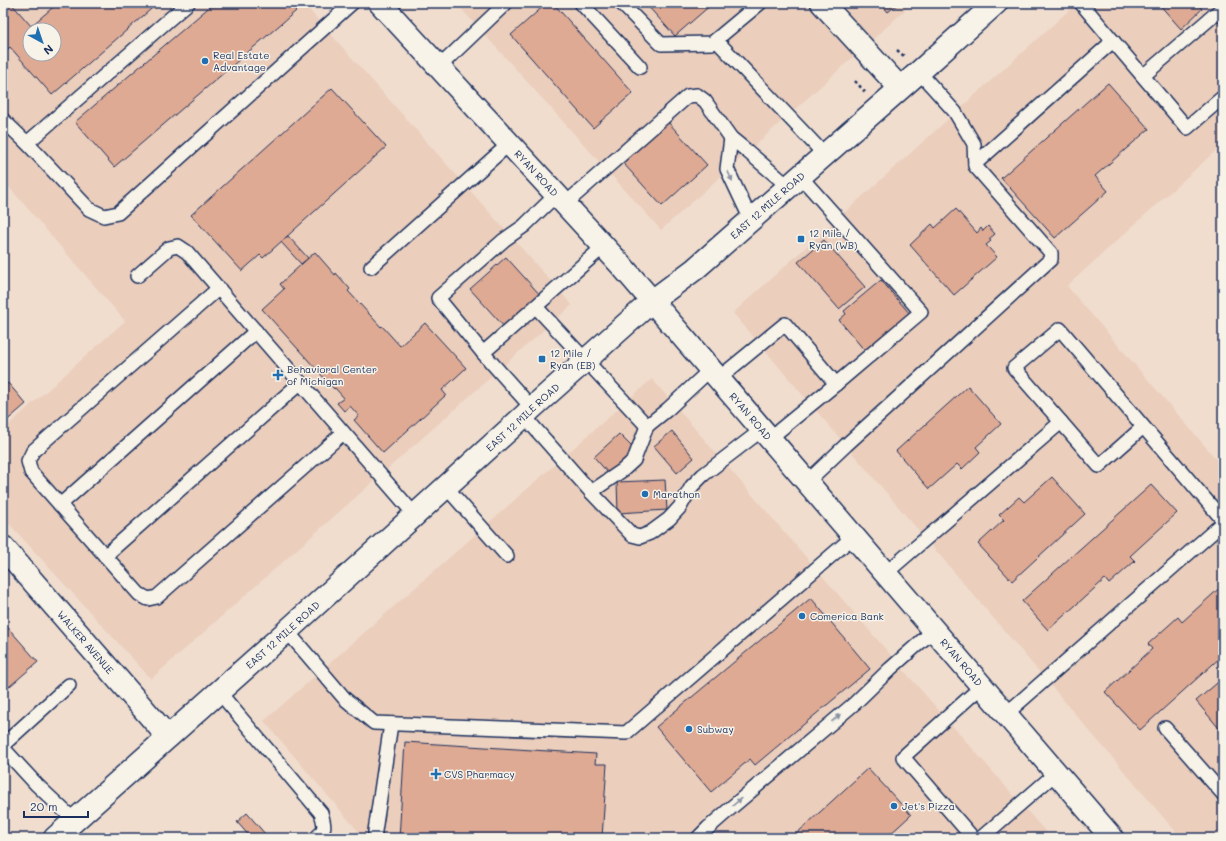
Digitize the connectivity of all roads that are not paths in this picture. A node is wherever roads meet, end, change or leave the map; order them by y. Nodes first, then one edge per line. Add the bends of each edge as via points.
1 (188, 3) edge
2 (352, 3) edge
3 (380, 3) edge
4 (506, 3) edge
5 (582, 3) edge
6 (621, 3) edge
7 (760, 3) edge
8 (822, 3) edge
9 (996, 3) edge
10 (1081, 3) edge
11 (1223, 13) edge
12 (716, 40) junction
13 (1113, 41) junction
14 (438, 67) junction
15 (640, 67) dead end
16 (919, 72) junction
17 (1143, 76) junction
18 (900, 88) junction
19 (1223, 97) edge
20 (3, 120) edge
21 (731, 138) junction
22 (27, 143) junction
23 (509, 144) junction
24 (825, 155) junction
25 (975, 164) junction
26 (794, 182) junction
27 (560, 200) junction
28 (751, 220) junction
29 (603, 247) junction
30 (370, 266) dead end
31 (136, 276) dead end
32 (219, 288) junction
33 (652, 301) junction
34 (536, 307) junction
35 (256, 331) junction
36 (483, 353) junction
37 (586, 360) junction
38 (715, 374) junction
39 (300, 383) junction
40 (836, 384) junction
41 (528, 412) junction
42 (1061, 422) junction
43 (647, 426) junction
44 (1143, 427) junction
45 (343, 433) junction
46 (766, 433) junction
47 (807, 482) junction
48 (446, 487) junction
49 (591, 492) junction
50 (60, 505) junction
51 (415, 515) junction
52 (1223, 521) edge
53 (854, 536) junction
54 (3, 547) edge
55 (105, 556) junction
56 (507, 556) dead end
57 (886, 573) junction
58 (934, 630) junction
59 (287, 631) junction
60 (69, 685) dead end
61 (982, 686) junction
62 (219, 692) junction
63 (1006, 714) junction
64 (391, 724) junction
65 (1164, 728) dead end
66 (168, 737) junction
67 (3, 744) edge
68 (3, 748) edge
69 (1056, 773) junction
70 (1223, 794) edge
71 (74, 821) junction
72 (55, 838) edge
73 (316, 838) edge
74 (375, 838) edge
75 (698, 838) edge
76 (973, 838) edge
77 (981, 838) edge
78 (1112, 838) edge

1 - 22 lane
2 - 22 lane via 118,213 104,216 89,209
3 - 14 main road, RYAN ROAD
4 - 14 lane
5 - 15 lane
6 - 12 lane via 661,44 712,43
7 - 12 lane
8 - 18 main road
9 - 16 main road, EAST 12 MILE ROAD
10 - 13 lane
11 - 17 lane via 1220,10
12 - 24 lane
13 - 17 lane
13 - 25 lane
14 - 23 main road, RYAN ROAD
16 - 18 main road, EAST 12 MILE ROAD
16 - 25 lane via 955,112 974,144
17 - 19 lane via 1187,128
18 - 24 main road, EAST 12 MILE ROAD
20 - 22 lane
21 - 26 lane
21 - 27 lane via 704,101 697,95 688,96
21 -> 28 lane via 727,169
23 - 27 main road, RYAN ROAD
23 - 30 lane
24 - 26 main road, EAST 12 MILE ROAD
25 - 47 lane via 1050,253 1051,259
26 - 28 main road, EAST 12 MILE ROAD
26 - 40 lane via 921,312
27 - 29 main road, RYAN ROAD
27 - 36 lane via 504,240 438,298
28 - 33 main road, EAST 12 MILE ROAD via 695,269
29 - 33 main road, RYAN ROAD
29 - 34 lane
31 - 32 lane via 169,248 178,246 187,252
32 - 35 lane
32 - 50 lane via 33,451 28,461 31,472
33 - 37 main road, EAST 12 MILE ROAD
33 - 38 main road, RYAN ROAD
34 - 36 lane
34 - 37 lane
35 - 39 lane
35 - 50 lane
36 - 41 lane
37 - 41 main road, EAST 12 MILE ROAD
37 - 43 lane
38 - 40 lane via 785,324
38 - 43 lane
38 - 46 main road, RYAN ROAD
39 - 45 lane
39 - 55 lane
40 - 46 lane
41 - 48 main road, EAST 12 MILE ROAD
41 - 49 lane
42 - 44 lane via 1099,466
42 - 44 lane via 1014,368 1060,329
42 - 57 lane
43 - 49 lane via 634,460 624,470
44 - 52 lane
45 - 51 lane
45 - 55 lane via 157,597 148,599 139,594
46 - 47 main road, RYAN ROAD
46 - 49 lane via 702,475 670,519 640,538 632,535
47 - 53 main road, RYAN ROAD
48 - 51 main road, EAST 12 MILE ROAD
48 - 56 lane
50 - 55 lane
51 - 59 main road, EAST 12 MILE ROAD
52 - 63 lane
53 - 57 main road, RYAN ROAD
53 - 64 lane via 626,733
54 - 66 main road, WALKER AVENUE
57 - 58 main road, RYAN ROAD
58 - 61 main road, RYAN ROAD
75 -> 58 lane via 855,703
59 - 62 main road, EAST 12 MILE ROAD
59 - 64 lane via 345,699 374,723
60 - 67 lane
61 - 63 main road, RYAN ROAD
61 - 76 lane via 903,757
62 - 66 main road, EAST 12 MILE ROAD
62 - 73 lane via 321,813 325,824 323,831
63 - 69 main road, RYAN ROAD
64 - 74 lane
65 - 70 lane
66 - 71 main road, EAST 12 MILE ROAD
68 - 71 lane
69 - 77 lane
69 - 78 main road, RYAN ROAD
71 - 72 main road, EAST 12 MILE ROAD

